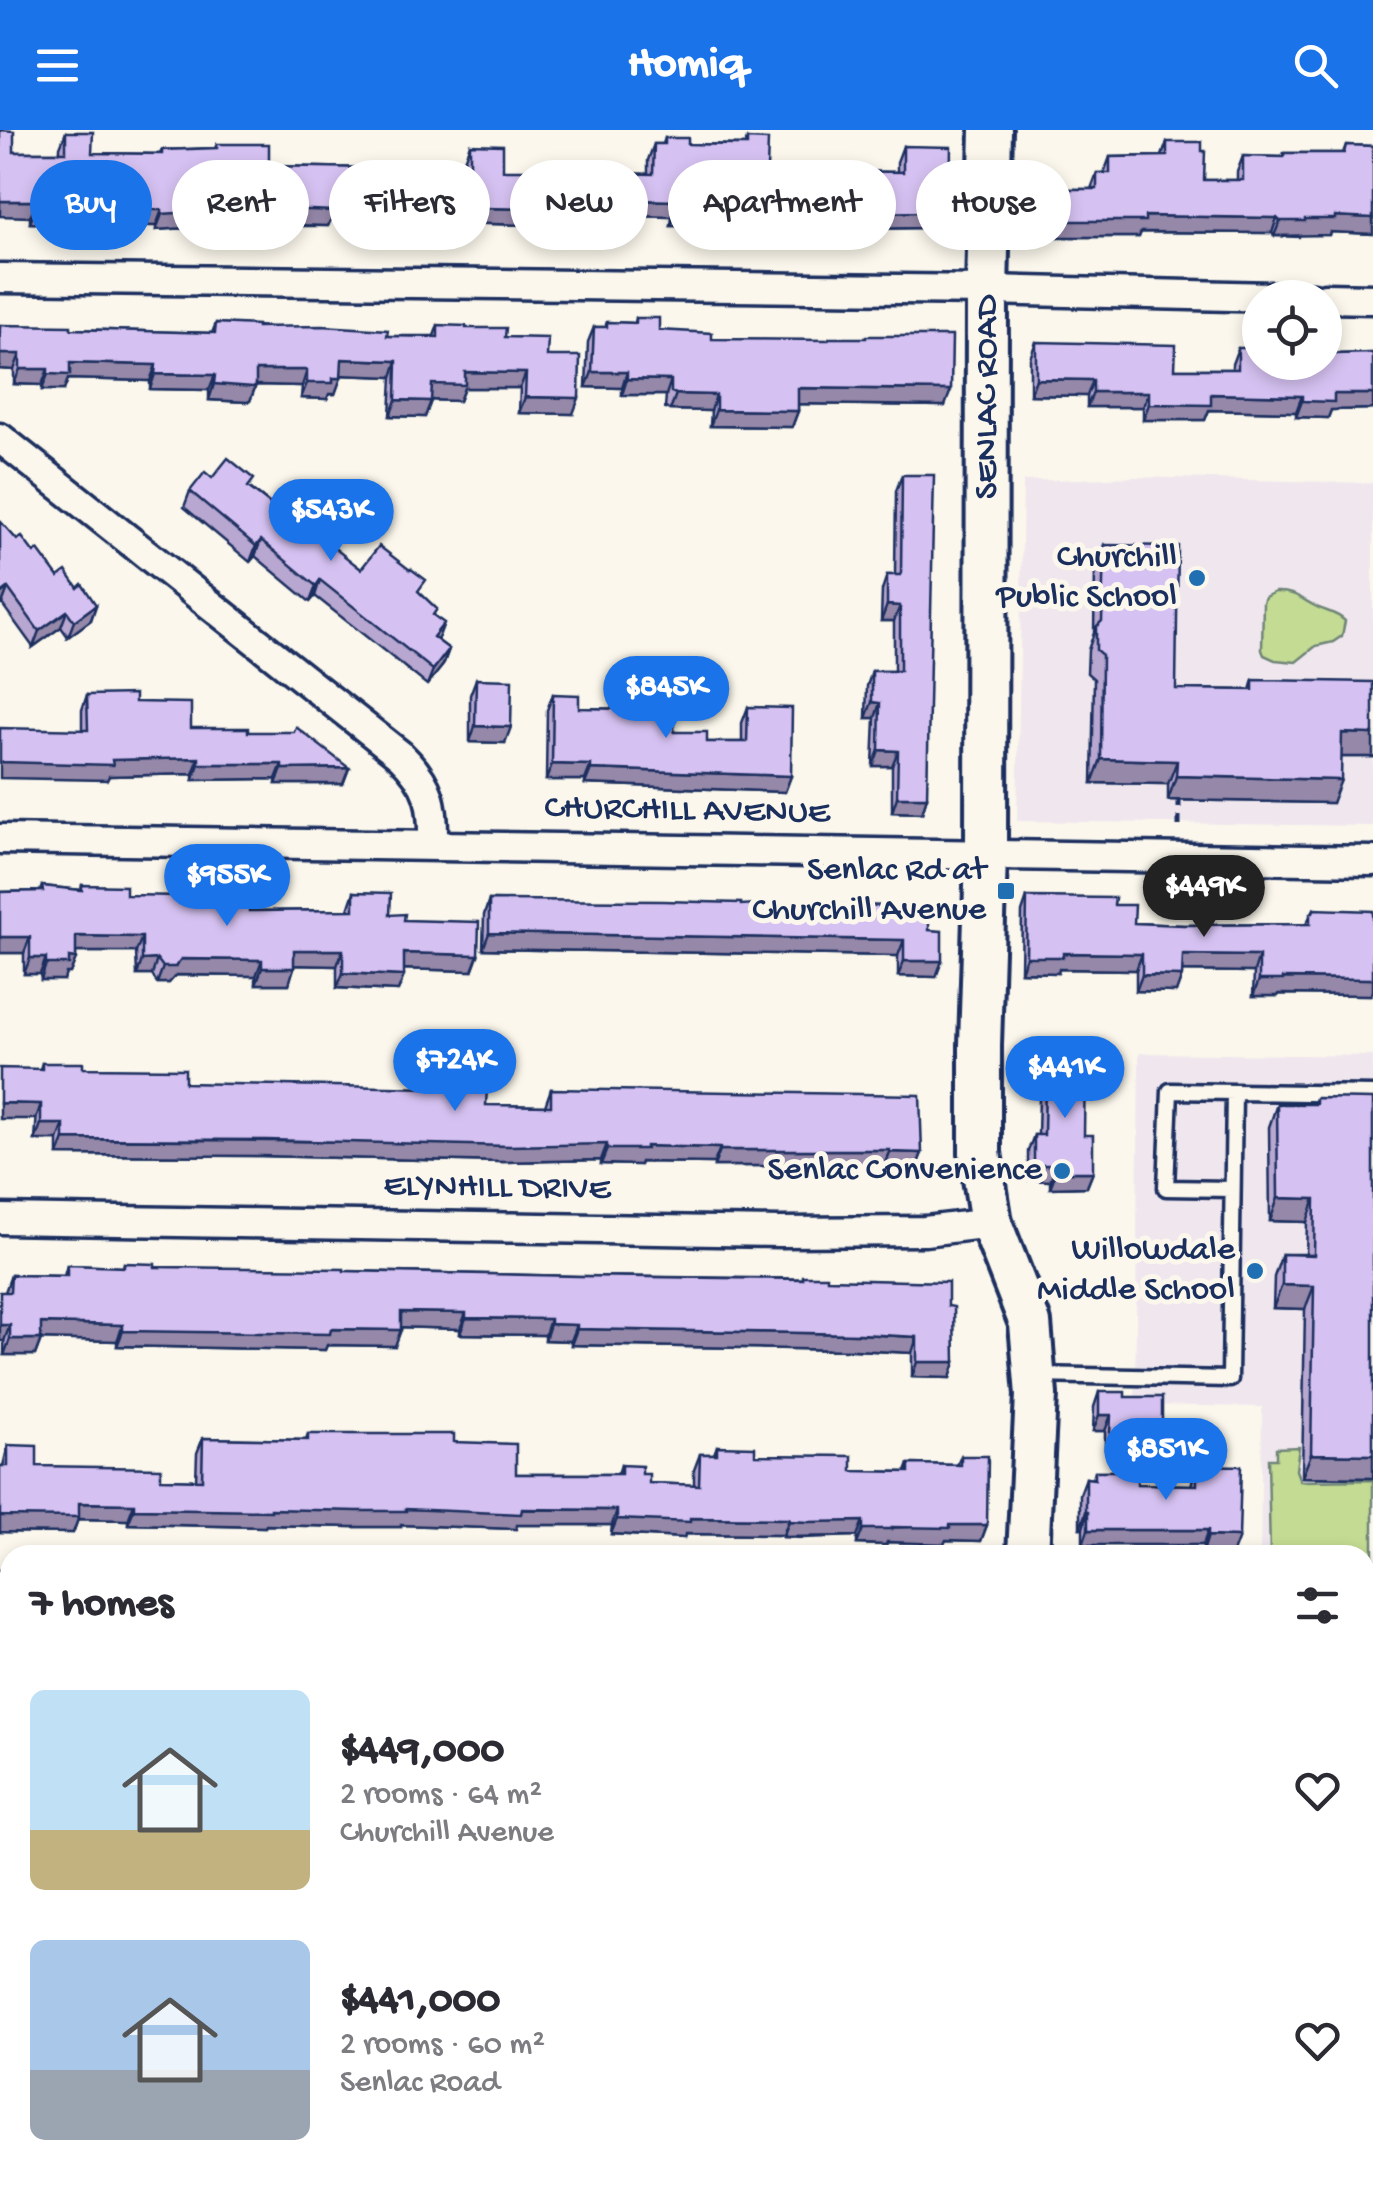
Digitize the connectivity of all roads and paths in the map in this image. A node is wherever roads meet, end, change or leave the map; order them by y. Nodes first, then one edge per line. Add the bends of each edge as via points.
1 (991, 130) edge
2 (0, 278) edge
3 (988, 290) junction
4 (1242, 296) edge
5 (1342, 298) edge
6 (1373, 299) edge
7 (0, 438) edge
8 (1179, 800) dead end
9 (1179, 826) dead end
10 (0, 839) edge
11 (434, 846) junction
12 (986, 855) junction
13 (1373, 861) edge
14 (1234, 1092) junction
15 (1373, 1094) edge
16 (1232, 1189) junction
17 (0, 1219) edge
18 (991, 1223) junction
19 (1035, 1375) junction
20 (1028, 1545) edge

1 - 3 street, SENLAC ROAD
2 - 3 street
3 - 4 street
3 - 12 street, SENLAC ROAD
5 - 6 street
7 - 11 street via 400,755 428,792
8 - 9 path
10 - 11 street, CHURCHILL AVENUE
11 - 12 street, CHURCHILL AVENUE
12 - 13 street, CHURCHILL AVENUE
12 - 18 street, SENLAC ROAD via 980,1153
14 - 15 lane
14 - 16 lane
14 - 16 lane via 1170,1091 1166,1188
16 - 19 lane via 1230,1378
17 - 18 street, ELYNHILL DRIVE via 780,1232 925,1231
18 - 19 street, SENLAC ROAD via 1030,1323
19 - 20 street, SENLAC ROAD

